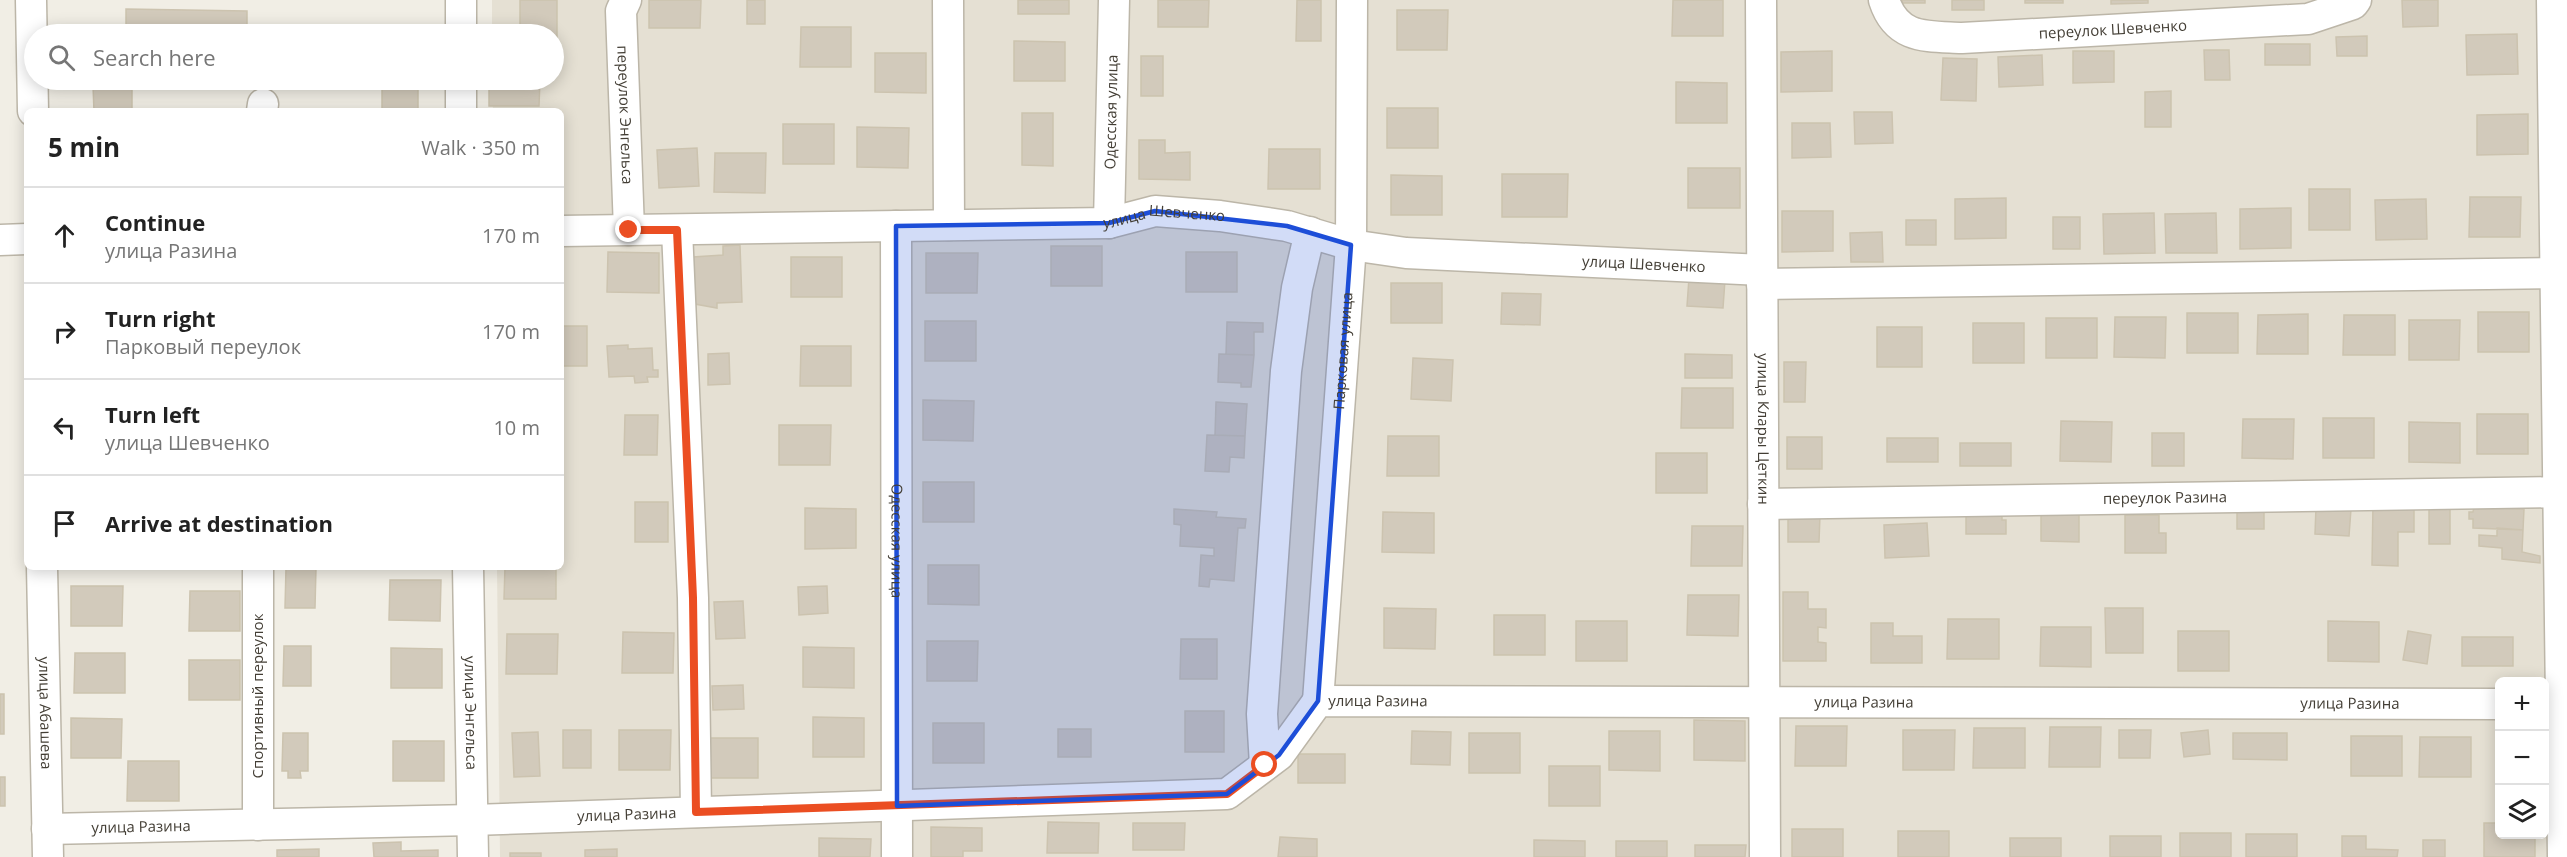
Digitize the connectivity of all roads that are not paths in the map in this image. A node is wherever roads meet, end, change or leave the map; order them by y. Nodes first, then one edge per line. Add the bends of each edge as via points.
1 (31, 0) edge
2 (461, 0) edge
3 (626, 0) edge
4 (948, 0) edge
5 (1114, 0) edge
6 (1352, 0) edge
7 (1761, 0) edge
8 (1884, 0) edge
9 (2356, 0) edge
10 (2552, 0) edge
11 (31, 24) edge
12 (461, 24) edge
13 (33, 90) edge
14 (461, 90) edge
15 (33, 108) edge
16 (461, 108) edge
17 (1109, 223) junction
18 (949, 225) junction
19 (896, 226) junction
20 (629, 230) junction
21 (677, 230) junction
22 (564, 231) edge
23 (1310, 232) junction
24 (24, 239) edge
25 (0, 240) edge
26 (1351, 245) junction
27 (2561, 273) edge
28 (1762, 277) junction
29 (2563, 492) edge
30 (1763, 504) junction
31 (42, 570) edge
32 (258, 570) edge
33 (468, 570) edge
34 (1318, 701) junction
35 (1764, 702) junction
36 (2495, 704) edge
37 (2557, 704) edge
38 (1265, 765) junction
39 (897, 806) junction
40 (696, 812) junction
41 (473, 820) junction
42 (258, 825) junction
43 (47, 843) edge
44 (474, 857) edge
45 (897, 857) edge
46 (1765, 857) edge
47 (2563, 857) edge

1 - 11 street
2 - 12 street
3 - 20 street, переулок Энгельса via 621,11
4 - 18 street
5 - 17 street, Одесская улица
6 - 26 street, Парковая улица
7 - 28 street, улица Клары Цеткин
8 - 9 street, переулок Шевченко via 1893,21 1915,36 1962,38 2308,19
10 - 27 street
13 - 15 street
14 - 16 street
17 - 18 street, улица Шевченко
17 - 23 street, улица Шевченко via 1155,211 1220,216
18 - 19 street, улица Шевченко
19 - 21 street, улица Шевченко
19 - 39 street, Одесская улица
20 - 21 street, улица Шевченко
20 - 22 street, улица Шевченко
21 - 40 street via 693,598
23 - 26 street, улица Шевченко
23 - 38 street via 1297,288 1286,371 1262,714
24 - 25 street
26 - 28 street, улица Шевченко via 1406,253
26 - 34 street, Парковая улица
27 - 28 street, улица Шевченко
27 - 29 street
28 - 30 street, улица Клары Цеткин
29 - 30 street, переулок Разина
29 - 37 street
30 - 35 street, улица Клары Цеткин
31 - 43 street, улица Абашева
32 - 42 street, Спортивный переулок
33 - 41 street, улица Энгельса
34 - 35 street, улица Разина
34 - 38 street, улица Разина via 1279,755
35 - 36 street, улица Разина
35 - 46 street, улица Клары Цеткин
37 - 47 street
38 - 39 street, улица Разина via 1227,794
39 - 40 street, улица Разина
39 - 45 street, Одесская улица
40 - 41 street, улица Разина
41 - 42 street, улица Разина
41 - 44 street, улица Энгельса
42 - 43 street, улица Разина

